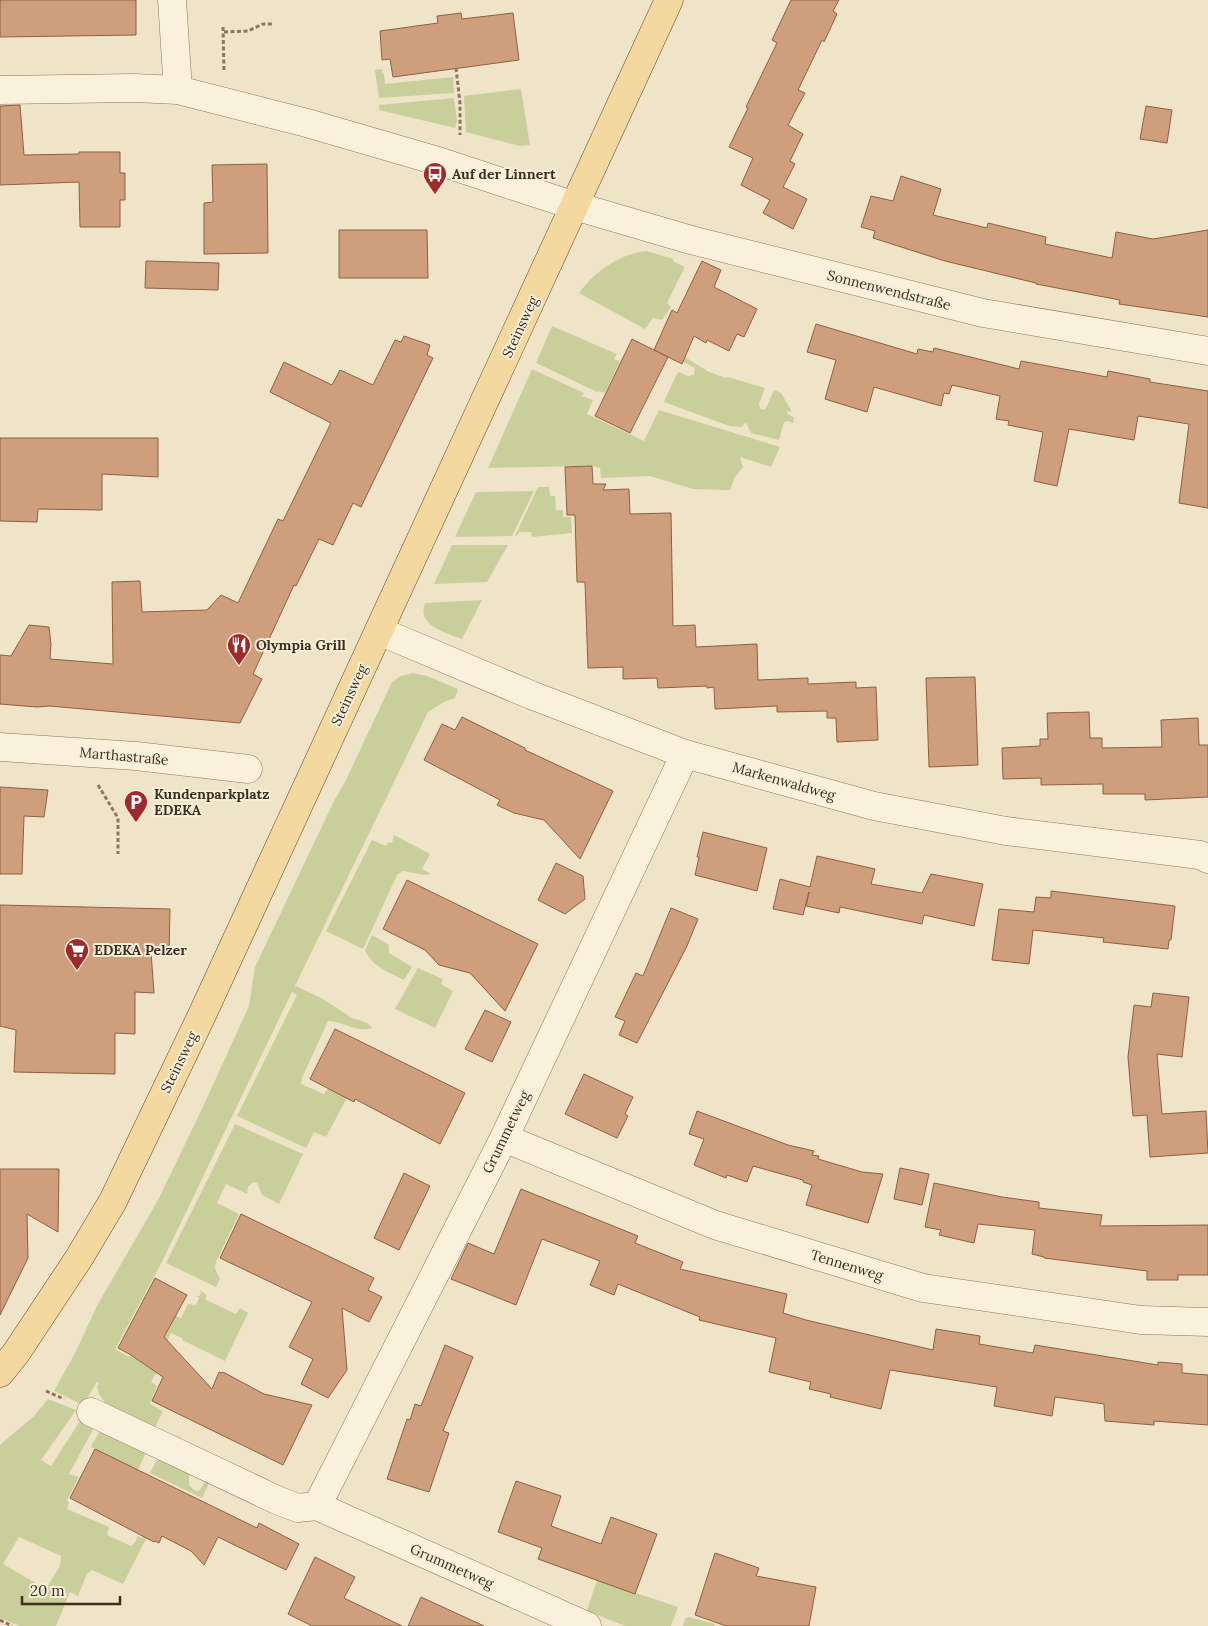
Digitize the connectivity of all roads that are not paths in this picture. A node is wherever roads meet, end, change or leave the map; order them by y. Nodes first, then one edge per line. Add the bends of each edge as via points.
1 (172, 0) edge
2 (669, 0) edge
3 (0, 90) edge
4 (178, 90) junction
5 (575, 206) junction
6 (1208, 351) edge
7 (379, 631) junction
8 (0, 747) edge
9 (685, 754) junction
10 (248, 769) dead end
11 (1208, 859) edge
12 (504, 1138) junction
13 (1208, 1322) edge
14 (0, 1373) edge
15 (92, 1412) dead end
16 (316, 1506) junction
17 (587, 1626) edge

1 - 4 street
2 - 5 main road, Steinsweg
3 - 4 street
4 - 5 street via 355,137
5 - 6 street, Sonnenwendstraße via 691,240 983,313
5 - 7 main road, Steinsweg
7 - 9 street, Markenwaldweg via 530,695
7 - 14 main road, Steinsweg via 113,1201 79,1258
8 - 10 street, Marthastraße via 136,756
9 - 11 street, Markenwaldweg via 874,806 1006,831 1200,855
9 - 12 street, Grummetweg
12 - 13 street, Tennenweg via 715,1225 923,1288 1141,1320
12 - 16 street, Grummetweg
15 - 16 street, Grummetweg via 279,1502 298,1508
16 - 17 street, Grummetweg

